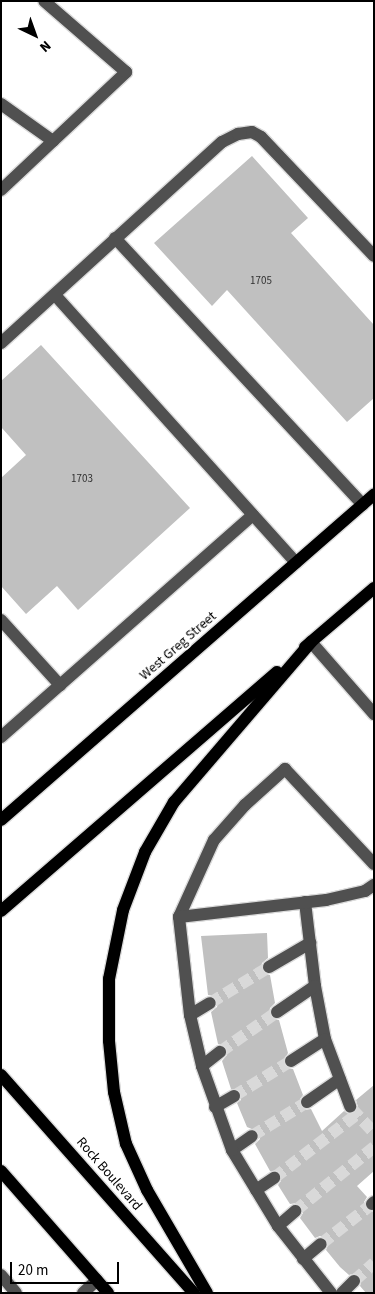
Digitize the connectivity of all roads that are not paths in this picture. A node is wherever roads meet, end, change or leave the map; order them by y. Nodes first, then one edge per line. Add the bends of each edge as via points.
1 (44, 1) edge
2 (1, 104) edge
3 (53, 141) junction
4 (1, 190) edge
5 (115, 238) junction
6 (374, 256) edge
7 (55, 295) junction
8 (1, 343) edge
9 (374, 495) edge
10 (363, 505) junction
11 (253, 515) junction
12 (296, 563) junction
13 (374, 588) edge
14 (1, 620) edge
15 (311, 642) junction
16 (60, 685) junction
17 (374, 714) edge
18 (1, 737) edge
19 (1, 820) edge
20 (374, 864) edge
21 (374, 885) edge
22 (305, 902) junction
23 (1, 910) edge
24 (180, 917) junction
25 (310, 943) junction
26 (269, 968) tunnel mouth
27 (315, 986) junction
28 (210, 1003) tunnel mouth
29 (277, 1012) tunnel mouth
30 (190, 1015) junction
31 (325, 1039) junction
32 (220, 1052) tunnel mouth
33 (291, 1061) tunnel mouth
34 (202, 1066) junction
35 (1, 1075) edge
36 (340, 1079) junction
37 (234, 1096) tunnel mouth
38 (307, 1102) tunnel mouth
39 (350, 1106) tunnel mouth
40 (215, 1107) junction
41 (252, 1136) tunnel mouth
42 (232, 1150) junction
43 (1, 1171) edge
44 (274, 1178) tunnel mouth
45 (256, 1190) junction
46 (295, 1211) tunnel mouth
47 (278, 1226) junction
48 (321, 1244) tunnel mouth
49 (303, 1259) junction
50 (1, 1275) edge
51 (97, 1280) junction
52 (354, 1281) tunnel mouth
53 (16, 1293) edge
54 (83, 1293) edge
55 (108, 1293) edge
56 (194, 1293) edge
57 (207, 1293) edge
58 (331, 1293) edge
59 (342, 1293) edge

1 - 3 lane via 126,72
2 - 3 lane
3 - 4 lane
5 - 6 lane via 222,142 238,134 252,132 261,137
5 - 7 lane
5 - 10 lane
7 - 8 lane
7 - 11 lane
9 - 10 main road, West Greg Street
10 - 12 main road, West Greg Street
11 - 12 lane
11 - 16 lane
12 - 19 main road, West Greg Street
13 - 15 main road
14 - 16 lane
15 - 17 lane
15 - 23 main road
15 - 57 main road via 174,802 145,852 123,910 109,979 108,1041 114,1092 126,1144 147,1190
16 - 18 lane
20 - 24 lane via 285,769 244,805 214,840
21 - 22 lane via 355,894
22 - 24 lane
22 - 25 lane
24 - 30 lane
25 - 26 lane
25 - 27 lane
27 - 29 lane
27 - 31 lane
28 - 30 lane
30 - 34 lane
31 - 33 lane
31 - 36 lane
32 - 34 lane
34 - 40 lane
35 - 56 main road, Rock Boulevard
36 - 38 lane
36 - 39 lane
37 - 40 lane
40 - 42 lane
41 - 42 lane
42 - 45 lane
43 - 51 main road
44 - 45 lane
45 - 47 lane
46 - 47 lane
47 - 49 lane
48 - 49 lane
49 - 58 lane
50 - 53 lane
51 - 54 lane
51 - 55 main road
52 - 59 lane

